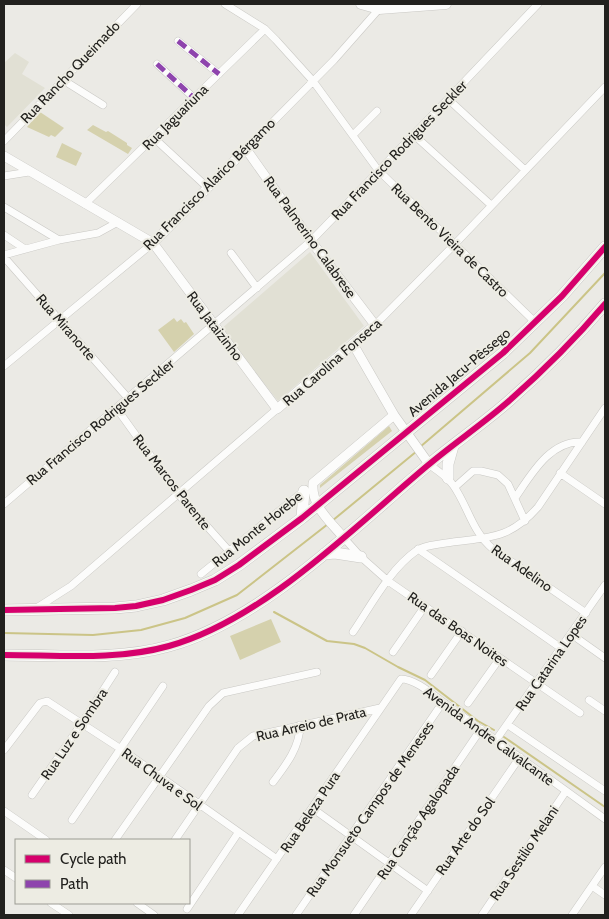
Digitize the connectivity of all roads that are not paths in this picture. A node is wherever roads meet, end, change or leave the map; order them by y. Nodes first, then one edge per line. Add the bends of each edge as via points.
1 (137, 4) edge
2 (226, 4) edge
3 (361, 4) edge
4 (428, 4) edge
5 (446, 4) edge
6 (538, 4) edge
7 (379, 9) junction
8 (265, 29) junction
9 (178, 41) dead end
10 (157, 64) dead end
11 (219, 74) junction
12 (63, 80) junction
13 (313, 81) junction
14 (605, 87) edge
15 (194, 98) junction
16 (448, 99) junction
17 (103, 105) dead end
18 (377, 111) dead end
19 (414, 135) junction
20 (353, 136) junction
21 (154, 138) junction
22 (4, 140) edge
23 (246, 149) junction
24 (4, 156) edge
25 (378, 170) junction
26 (525, 170) junction
27 (29, 172) junction
28 (4, 176) edge
29 (208, 188) junction
30 (85, 204) junction
31 (492, 206) junction
32 (4, 207) edge
33 (118, 222) junction
34 (4, 235) edge
35 (59, 240) junction
36 (605, 240) edge
37 (311, 241) junction
38 (153, 243) junction
39 (454, 245) junction
40 (605, 247) edge
41 (25, 249) junction
42 (231, 253) dead end
43 (4, 256) edge
44 (588, 267) junction
45 (257, 288) junction
46 (605, 304) edge
47 (59, 319) junction
48 (536, 323) junction
49 (214, 325) junction
50 (375, 325) junction
51 (353, 344) junction
52 (4, 366) edge
53 (128, 398) junction
54 (605, 408) edge
55 (116, 409) junction
56 (277, 409) junction
57 (394, 415) junction
58 (407, 435) junction
59 (582, 442) junction
60 (453, 445) junction
61 (428, 462) junction
62 (560, 473) junction
63 (451, 483) junction
64 (309, 487) junction
65 (179, 495) junction
66 (515, 498) junction
67 (4, 504) edge
68 (605, 504) edge
69 (319, 508) junction
70 (302, 518) junction
71 (526, 520) junction
72 (341, 535) junction
73 (482, 539) junction
74 (418, 550) junction
75 (230, 552) junction
76 (324, 554) junction
77 (361, 557) junction
78 (201, 574) dead end
79 (388, 581) junction
80 (605, 587) edge
81 (425, 606) junction
82 (4, 610) edge
83 (33, 610) junction
84 (586, 613) junction
85 (462, 631) junction
86 (353, 632) dead end
87 (571, 634) junction
88 (561, 648) junction
89 (393, 652) dead end
90 (4, 655) edge
91 (500, 658) junction
92 (605, 658) edge
93 (115, 672) dead end
94 (316, 672) dead end
95 (431, 675) dead end
96 (537, 683) junction
97 (163, 686) dead end
98 (589, 700) dead end
99 (443, 702) junction
100 (468, 703) dead end
101 (380, 708) junction
102 (605, 711) edge
103 (580, 713) dead end
104 (82, 723) junction
105 (300, 725) junction
106 (508, 725) junction
107 (481, 729) junction
108 (496, 740) junction
109 (121, 749) junction
110 (4, 750) edge
111 (520, 758) junction
112 (159, 776) junction
113 (273, 782) dead end
114 (605, 790) edge
115 (566, 791) junction
116 (32, 795) dead end
117 (199, 805) junction
118 (312, 808) junction
119 (4, 811) edge
120 (605, 819) edge
121 (72, 820) dead end
122 (238, 833) junction
123 (351, 837) junction
124 (45, 839) edge
125 (116, 839) edge
126 (176, 839) edge
127 (277, 859) junction
128 (389, 864) junction
129 (605, 867) edge
130 (4, 870) edge
131 (15, 877) edge
132 (592, 886) junction
133 (428, 890) junction
134 (605, 895) edge
135 (52, 904) edge
136 (138, 904) edge
137 (187, 909) dead end
138 (68, 915) edge
139 (154, 915) edge
140 (238, 915) edge
141 (296, 915) edge
142 (354, 915) edge
143 (411, 915) edge
144 (482, 915) edge
145 (572, 915) edge

1 - 12 street, Rua Rancho Queimado
2 - 8 street, Rua Bento Vieira de Castro
3 - 7 main road
4 - 5 main road
4 - 7 main road
6 - 16 street, Rua Francisco Rodrigues Seckler
7 - 13 street, Rua Francisco Alarico Bérgamo
8 - 11 street, Rua Jaguariuna
8 - 13 street, Rua Bento Vieira de Castro
9 - 11 street
10 - 15 street
11 - 15 street, Rua Jaguariuna
12 - 17 street
12 - 22 street, Rua Rancho Queimado
13 - 20 street, Rua Bento Vieira de Castro
13 - 23 street, Rua Francisco Alarico Bérgamo
14 - 26 street, Rua Carolina Fonseca
15 - 21 street, Rua Jaguariuna
16 - 19 street, Rua Francisco Rodrigues Seckler
16 - 26 street
18 - 20 street
19 - 25 street, Rua Francisco Rodrigues Seckler
19 - 31 street
20 - 25 street, Rua Bento Vieira de Castro
21 - 29 street
21 - 30 street, Rua Jaguariuna
23 - 29 street, Rua Francisco Alarico Bérgamo
23 - 37 street, Rua Palmerino Calabrese
24 - 27 street
25 - 37 street, Rua Francisco Rodrigues Seckler
25 - 39 street, Rua Bento Vieira de Castro
26 - 31 street, Rua Carolina Fonseca
27 - 28 street
27 - 30 street
29 - 38 street, Rua Francisco Alarico Bérgamo
30 - 33 street
31 - 39 street, Rua Carolina Fonseca
32 - 35 street
33 - 35 street via 98,233
33 - 38 street
34 - 41 street
35 - 41 street
36 - 44 street
37 - 45 street, Rua Francisco Rodrigues Seckler
37 - 50 street, Rua Palmerino Calabrese
38 - 47 street, Rua Francisco Alarico Bérgamo
38 - 49 street, Rua Jataizinho
39 - 48 street, Rua Bento Vieira de Castro
39 - 50 street, Rua Carolina Fonseca
40 - 44 highway, Avenida Jacu-Pêssego
41 - 43 street
42 - 45 street
43 - 47 street, Rua Miranorte
44 - 48 highway, Avenida Jacu-Pêssego
45 - 49 street, Rua Francisco Rodrigues Seckler
46 - 60 highway via 509,401
47 - 52 street, Rua Francisco Alarico Bérgamo
47 - 53 street, Rua Miranorte
48 - 58 highway, Avenida Jacu-Pêssego
49 - 53 street, Rua Francisco Rodrigues Seckler
49 - 56 street, Rua Jataizinho
50 - 51 street, Rua Carolina Fonseca
51 - 56 street, Rua Carolina Fonseca
51 - 57 street
53 - 55 street, Rua Francisco Rodrigues Seckler
54 - 59 street
55 - 65 street, Rua Marcos Parente
55 - 67 street, Rua Francisco Rodrigues Seckler
56 - 65 street, Rua Carolina Fonseca
57 - 58 street
57 - 64 street, Rua Monte Horebe
58 - 61 street
58 - 69 highway, Avenida Jacu-Pêssego
59 - 62 street
59 - 66 street via 552,451
60 - 61 highway
60 - 63 highway via 448,464
61 - 63 street
61 - 72 highway
62 - 68 street
62 - 71 street
63 - 66 street via 473,471 490,472 504,479
63 - 73 street, Rua Adelino
64 - 69 street, Rua Monte Horebe
64 - 70 highway
64 - 75 street, Rua Monte Horebe
65 - 75 street, Rua Marcos Parente
65 - 83 street, Rua Carolina Fonseca via 71,586
66 - 71 street
69 - 70 highway, Avenida Jacu-Pêssego
69 - 72 street
70 - 83 highway, Avenida Jacu-Pêssego via 215,580 172,597 115,608
71 - 73 street via 506,533
72 - 76 highway
72 - 77 street, Rua das Boas Noites
73 - 74 street
73 - 84 street, Rua Adelino
74 - 79 street
74 - 88 street
75 - 78 street, Rua Monte Horebe
76 - 77 highway
76 - 90 highway via 232,620 169,646 132,653
77 - 79 street, Rua das Boas Noites
79 - 81 street, Rua das Boas Noites
79 - 86 street
80 - 84 street, Rua Catarina Lopes
81 - 85 street, Rua das Boas Noites
81 - 89 street
82 - 83 highway, Avenida Jacu-Pêssego
84 - 87 street, Rua Catarina Lopes
85 - 91 street, Rua das Boas Noites
85 - 95 street
87 - 88 street, Rua Catarina Lopes
87 - 92 street
88 - 96 street, Rua Catarina Lopes
91 - 96 street, Rua das Boas Noites
91 - 100 street
93 - 104 street, Rua Luz e Sombra
94 - 112 street via 218,696
96 - 103 street, Rua das Boas Noites
96 - 106 street, Rua Catarina Lopes
97 - 109 street
98 - 102 street
99 - 101 street, Avenida Andre Calvalcante via 404,678
99 - 107 street, Avenida Andre Calvalcante
99 - 123 street, Rua Monsueto Campos de Meneses
101 - 105 street, Rua Arreio de Prata
101 - 118 street, Rua Beleza Pura
104 - 109 street, Rua Chuva e Sol
104 - 110 street, Rua Chuva e Sol via 44,701
104 - 116 street, Rua Luz e Sombra
105 - 113 street via 299,741
105 - 117 street, Rua Arreio de Prata via 247,740
106 - 108 street, Rua Catarina Lopes
106 - 114 street, Avenida Andre Calvalcante
107 - 108 street, Avenida Andre Calvalcante
107 - 128 street, Rua Canção Agalopada
108 - 111 street, Avenida Andre Calvalcante
109 - 112 street, Rua Chuva e Sol
109 - 121 street
111 - 115 street, Avenida Andre Calvalcante
111 - 133 street, Rua Arte do Sol
112 - 117 street, Rua Chuva e Sol
112 - 125 street
115 - 120 street, Avenida Andre Calvalcante
115 - 144 street, Rua Sestilio Melani
117 - 122 street, Rua Chuva e Sol
117 - 126 street, Rua Arreio de Prata
118 - 123 street
118 - 127 street, Rua Beleza Pura
119 - 124 street
122 - 127 street, Rua Chuva e Sol
122 - 137 street
123 - 128 street
123 - 141 street, Rua Monsueto Campos de Meneses
127 - 140 street, Rua Beleza Pura
128 - 133 street
128 - 142 street, Rua Canção Agalopada
129 - 132 street
130 - 131 street
132 - 134 street
132 - 145 street
133 - 143 street, Rua Arte do Sol
135 - 138 street
136 - 139 street

